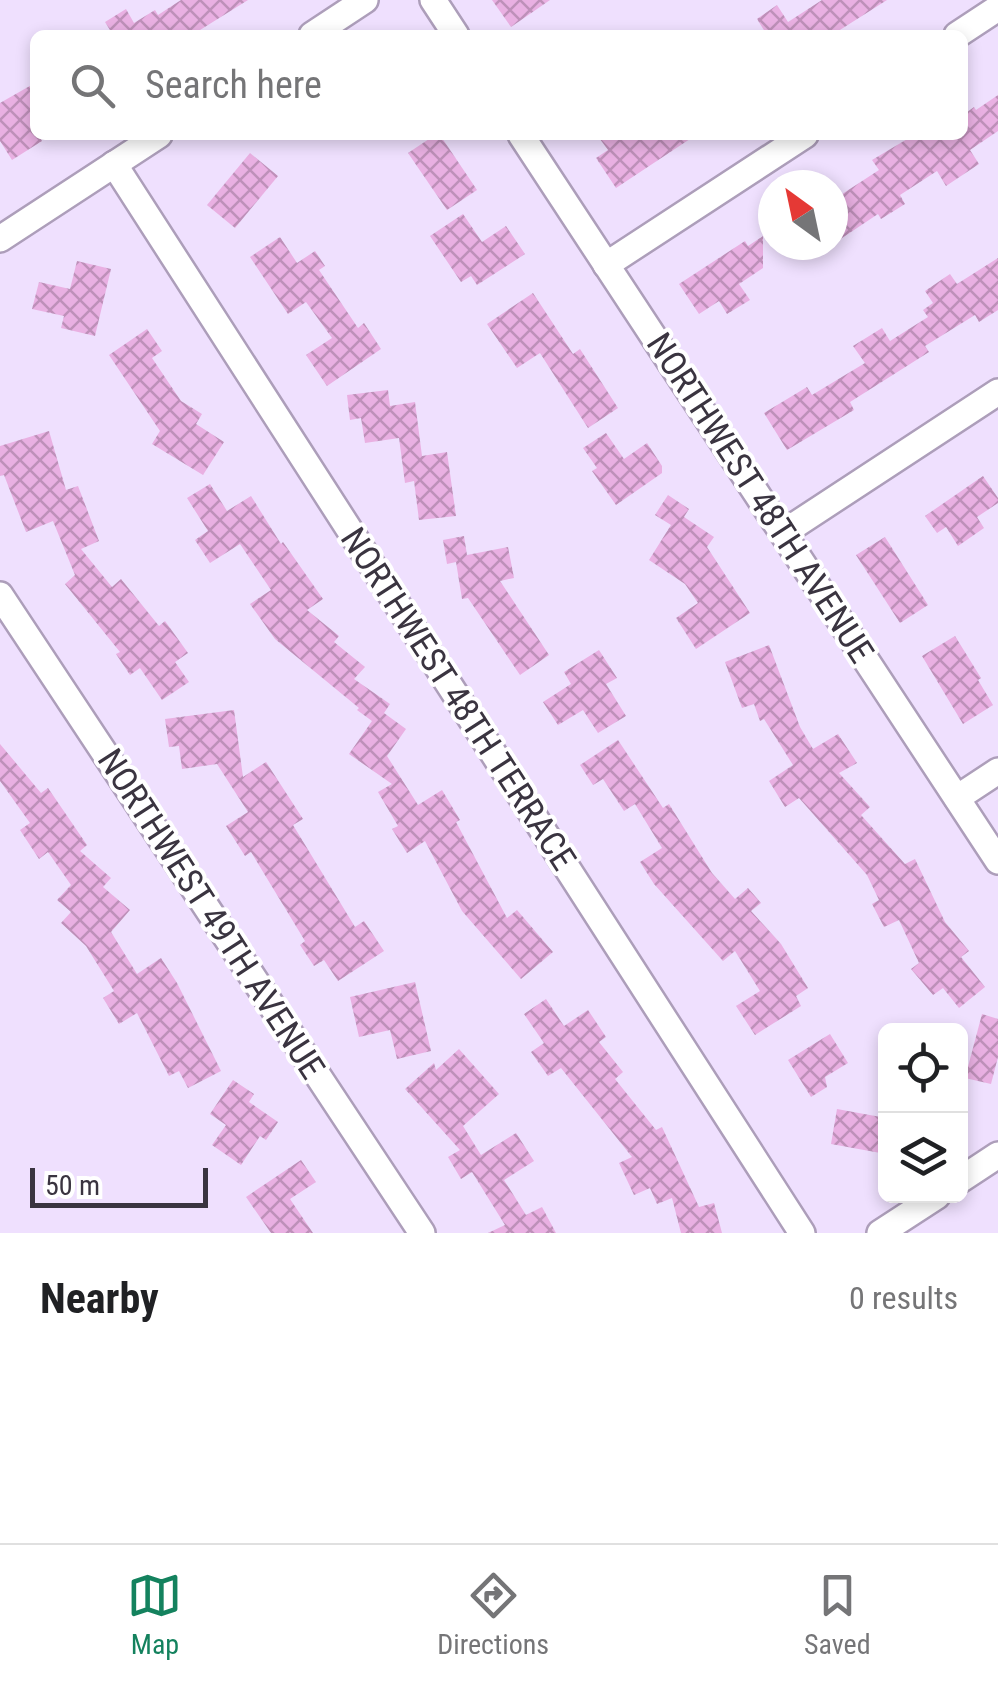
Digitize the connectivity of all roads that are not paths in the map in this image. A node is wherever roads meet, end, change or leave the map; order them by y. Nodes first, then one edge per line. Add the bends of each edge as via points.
1 (365, 0) edge
2 (433, 0) edge
3 (998, 8) edge
4 (320, 30) edge
5 (453, 30) edge
6 (965, 30) edge
7 (151, 140) edge
8 (525, 140) edge
9 (797, 140) edge
10 (114, 164) junction
11 (0, 239) edge
12 (606, 265) junction
13 (998, 392) edge
14 (784, 533) junction
15 (0, 595) edge
16 (998, 771) edge
17 (957, 798) junction
18 (998, 861) edge
19 (998, 1155) edge
20 (968, 1175) edge
21 (925, 1203) edge
22 (422, 1233) edge
23 (802, 1233) edge
24 (880, 1233) edge

1 - 4 street
2 - 5 street
3 - 6 street
7 - 10 street
8 - 12 street, NORTHWEST 48TH AVENUE
9 - 12 street
10 - 11 street
10 - 23 street, NORTHWEST 48TH TERRACE
12 - 14 street, NORTHWEST 48TH AVENUE
13 - 14 street
14 - 17 street, NORTHWEST 48TH AVENUE
15 - 22 street, NORTHWEST 49TH AVENUE
16 - 17 street
17 - 18 street, NORTHWEST 48TH AVENUE
19 - 20 street
21 - 24 street

